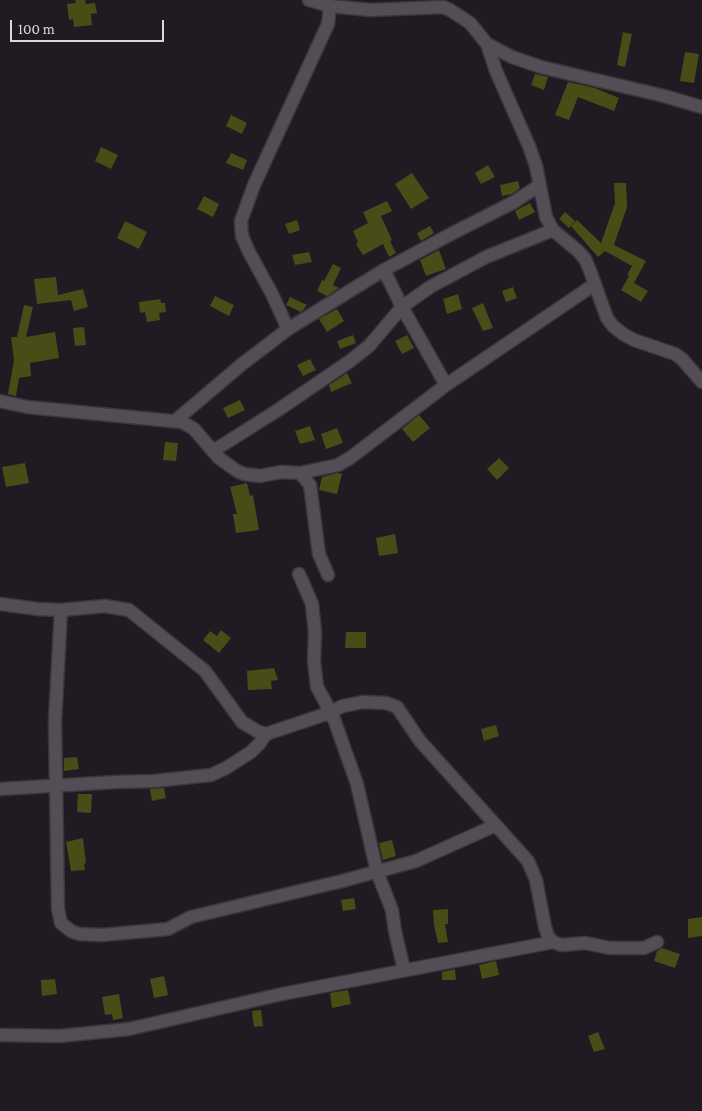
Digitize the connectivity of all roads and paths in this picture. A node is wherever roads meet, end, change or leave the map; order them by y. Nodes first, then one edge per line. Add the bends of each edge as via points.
1 (309, 0) edge
2 (330, 6) junction
3 (487, 44) junction
4 (702, 107) edge
5 (540, 185) junction
6 (553, 230) junction
7 (384, 270) junction
8 (594, 284) junction
9 (402, 306) junction
10 (288, 329) junction
11 (702, 382) edge
12 (446, 385) junction
13 (0, 402) edge
14 (175, 421) junction
15 (213, 451) junction
16 (300, 473) junction
17 (299, 574) dead end
18 (328, 575) dead end
19 (0, 604) edge
20 (61, 610) junction
21 (326, 714) junction
22 (266, 734) junction
23 (57, 786) junction
24 (0, 788) edge
25 (496, 825) junction
26 (377, 872) junction
27 (553, 942) junction
28 (656, 942) dead end
29 (404, 970) junction
30 (0, 1036) edge

1 - 2 street
2 - 3 street via 370,10 443,7 470,24
2 - 10 street via 328,24 254,185 241,221 242,236
3 - 4 street via 541,67
3 - 5 street via 529,146
5 - 6 street via 546,217
5 - 7 street
6 - 8 street via 585,259
6 - 9 street via 469,266
7 - 9 street
7 - 10 street
8 - 11 street via 613,326 634,340 675,354
8 - 12 street
9 - 12 street
9 - 15 street via 369,346
10 - 14 street via 240,364
12 - 16 street via 350,458 338,465
13 - 14 street
14 - 15 street via 194,429
15 - 16 street via 228,466 244,474
16 - 18 street via 310,485 319,554
17 - 21 street via 312,604 317,687 327,705
19 - 20 street
20 - 22 street via 105,606 129,610 205,671 242,722
20 - 23 street via 55,721
21 - 22 street
21 - 25 street via 363,702 397,707 420,741
21 - 26 street via 334,719 357,784
22 - 23 street via 251,752 211,775 154,782
23 - 24 street
23 - 26 street via 59,918 65,928 79,934 168,929 191,917
25 - 26 street via 416,861
25 - 27 street via 532,868 545,927
26 - 29 street via 392,910
27 - 28 street via 610,948 644,948
27 - 29 street
29 - 30 street via 282,994 129,1030

